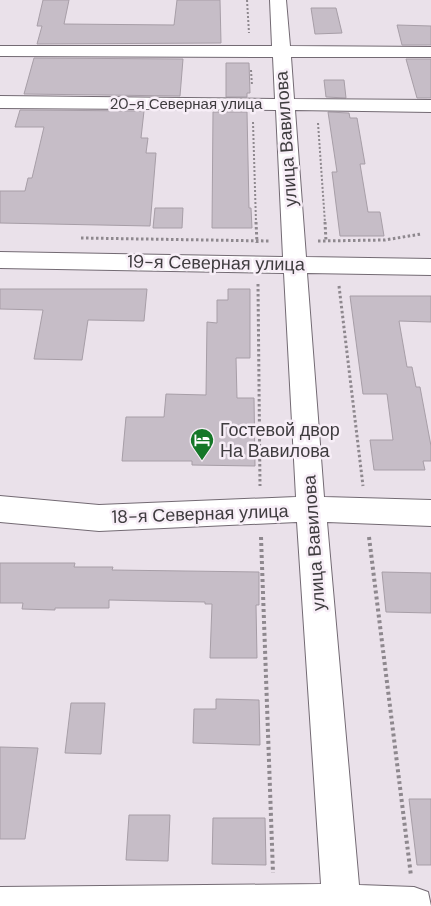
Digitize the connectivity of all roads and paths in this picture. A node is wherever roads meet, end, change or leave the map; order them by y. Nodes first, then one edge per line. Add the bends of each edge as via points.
1 (248, 0) edge
2 (278, 0) edge
3 (0, 51) edge
4 (250, 51) junction
5 (280, 51) junction
6 (431, 52) edge
7 (0, 102) edge
8 (252, 104) junction
9 (284, 104) junction
10 (317, 105) junction
11 (431, 106) edge
12 (420, 234) dead end
13 (71, 238) dead end
14 (257, 240) junction
15 (326, 240) junction
16 (294, 252) junction
17 (0, 260) edge
18 (257, 263) junction
19 (332, 264) junction
20 (431, 267) edge
21 (0, 509) edge
22 (311, 509) junction
23 (260, 511) junction
24 (366, 511) junction
25 (431, 513) edge
26 (413, 896) edge
27 (274, 904) junction
28 (342, 905) edge
29 (0, 906) edge

1 - 4 path
2 - 5 street, улица Вавилова
3 - 4 street
4 - 5 street
4 - 8 path
5 - 6 street
5 - 9 street, улица Вавилова
7 - 8 street, 20-я Северная улица
8 - 9 street, 20-я Северная улица
8 - 14 path
9 - 10 street, 20-я Северная улица
9 - 16 street, улица Вавилова
10 - 11 street, 20-я Северная улица
10 - 15 path
12 - 15 path via 385,240
13 - 14 path
14 - 16 path
14 - 18 path
15 - 16 path
15 - 19 path
16 - 18 street, 19-я Северная улица
16 - 19 street, 19-я Северная улица
16 - 22 street, улица Вавилова
17 - 18 street, 19-я Северная улица
18 - 23 path
19 - 20 street, 19-я Северная улица
19 - 24 path
21 - 23 street, 18-я Северная улица via 98,518
22 - 23 street, 18-я Северная улица
22 - 24 street, 18-я Северная улица
22 - 28 street, улица Вавилова
23 - 27 path
24 - 25 street, 18-я Северная улица
24 - 26 path
26 - 28 street
27 - 28 street
27 - 29 street

